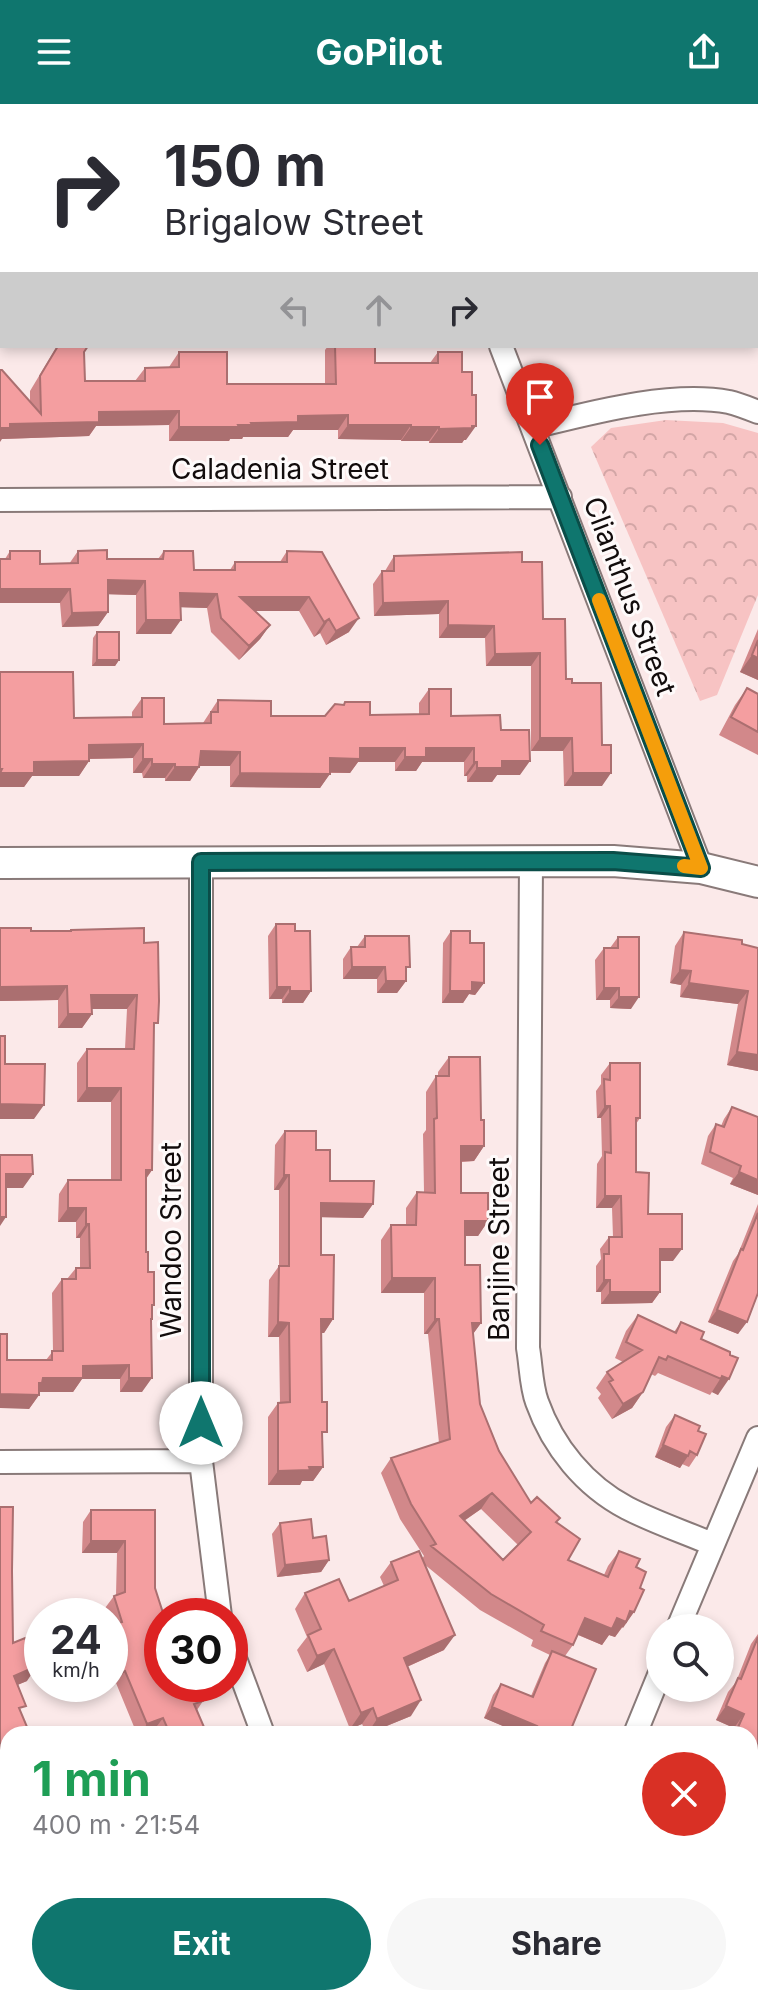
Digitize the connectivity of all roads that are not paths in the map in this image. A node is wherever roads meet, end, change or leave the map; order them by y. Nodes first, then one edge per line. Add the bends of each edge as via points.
1 (502, 348) edge
2 (758, 412) edge
3 (533, 427) junction
4 (560, 497) junction
5 (0, 500) edge
6 (531, 861) junction
7 (201, 862) junction
8 (0, 863) edge
9 (701, 868) junction
10 (758, 882) edge
11 (758, 1438) edge
12 (201, 1461) junction
13 (0, 1462) edge
14 (712, 1544) junction
15 (218, 1598) edge
16 (684, 1614) edge
17 (248, 1694) edge
18 (648, 1702) edge
19 (260, 1726) edge
20 (638, 1726) edge

1 - 3 street, Clianthus Street
2 - 3 street via 729,402 694,399 603,410
3 - 4 street, Clianthus Street
4 - 5 street, Caladenia Street
4 - 9 street, Clianthus Street
6 - 7 street
6 - 9 street
6 - 14 street, Banjine Street via 528,1348 536,1399 568,1461 592,1484 625,1507
7 - 8 street
7 - 12 street, Wandoo Street
9 - 10 street
11 - 14 street
12 - 13 street
12 - 15 street, Wandoo Street
14 - 16 street
17 - 19 street
18 - 20 street

